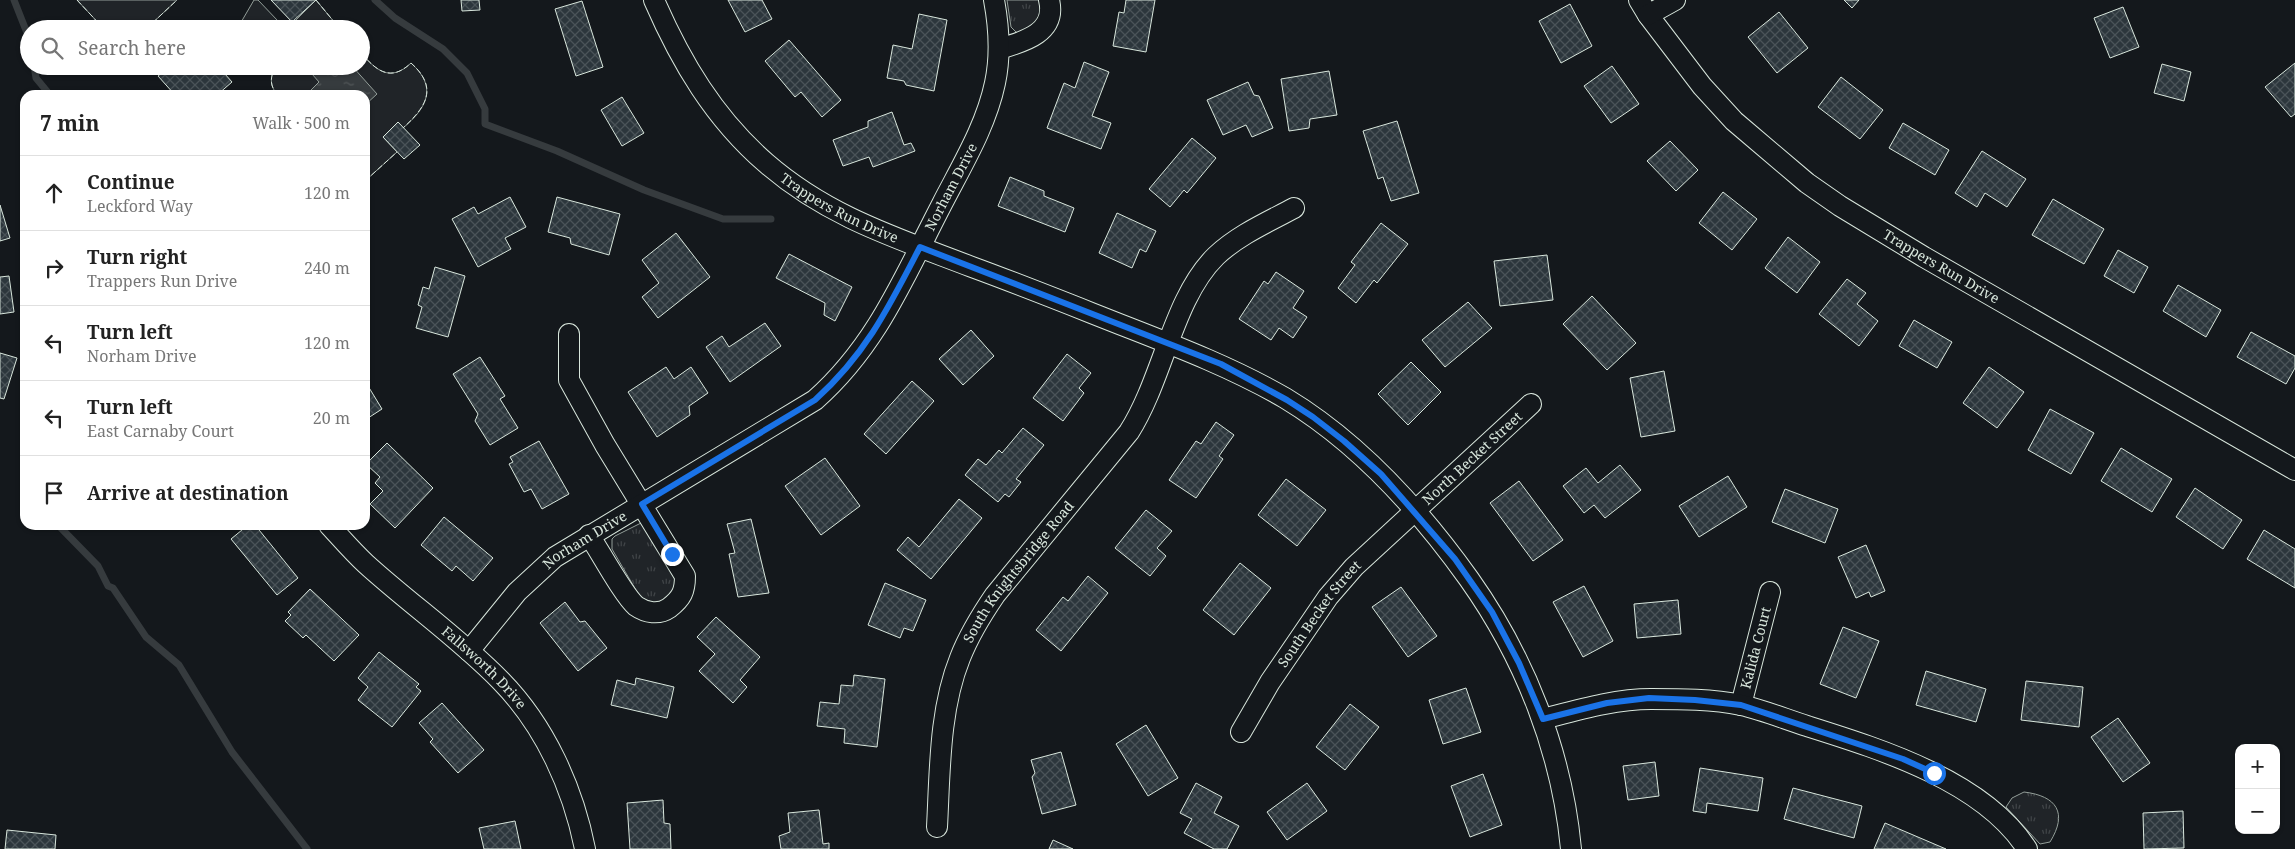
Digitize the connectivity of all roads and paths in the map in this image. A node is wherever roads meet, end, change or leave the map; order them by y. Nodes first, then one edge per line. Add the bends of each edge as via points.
1 (654, 0) edge
2 (994, 0) edge
3 (1049, 0) edge
4 (1675, 0) edge
5 (1643, 8) edge
6 (999, 49) junction
7 (1294, 208) dead end
8 (920, 247) junction
9 (569, 334) dead end
10 (1169, 344) junction
11 (1531, 404) dead end
12 (2295, 470) edge
13 (642, 504) junction
14 (1414, 510) junction
15 (335, 530) edge
16 (589, 534) junction
17 (1770, 592) dead end
18 (470, 650) junction
19 (1741, 705) junction
20 (1543, 719) junction
21 (1241, 732) dead end
22 (937, 827) dead end
23 (585, 849) edge
24 (1572, 849) edge
25 (2027, 849) edge

1 - 8 street, Trappers Run Drive via 673,44 693,78 719,114 766,163 847,218
2 - 6 street, Norham Drive
3 - 6 street via 1050,14 1042,31 1025,42
4 - 5 street
5 - 12 street, Trappers Run Drive via 1702,86 1734,121 1774,157 1840,206
6 - 8 street, Norham Drive via 995,84 983,121
7 - 10 street, South Knightsbridge Road via 1250,232 1216,256 1197,280
8 - 10 street, Trappers Run Drive
8 - 13 street, Norham Drive via 875,332 836,382 815,400
9 - 13 street via 569,380
10 - 14 street, Trappers Run Drive via 1228,368 1313,417 1381,474
10 - 22 street, South Knightsbridge Road via 1142,411 1129,432 995,594 971,634 960,657 948,701
11 - 14 street, North Becket Street
13 - 16 street, Norham Drive
13 - 16 street via 685,576 682,598 667,610 650,613 636,606
14 - 20 street, Trappers Run Drive via 1455,559 1492,612
14 - 21 street, South Becket Street via 1354,567 1328,597 1270,682
15 - 18 street, Fallsworth Drive via 366,564
16 - 18 street, Norham Drive via 536,573
17 - 19 street, Kalida Court
18 - 23 street, Fallsworth Drive via 502,682 542,734 558,765 581,828
19 - 20 street via 1649,698 1607,703
19 - 25 street via 1894,756 1934,773 1987,807 2016,832
20 - 24 street, Trappers Run Drive via 1569,820

